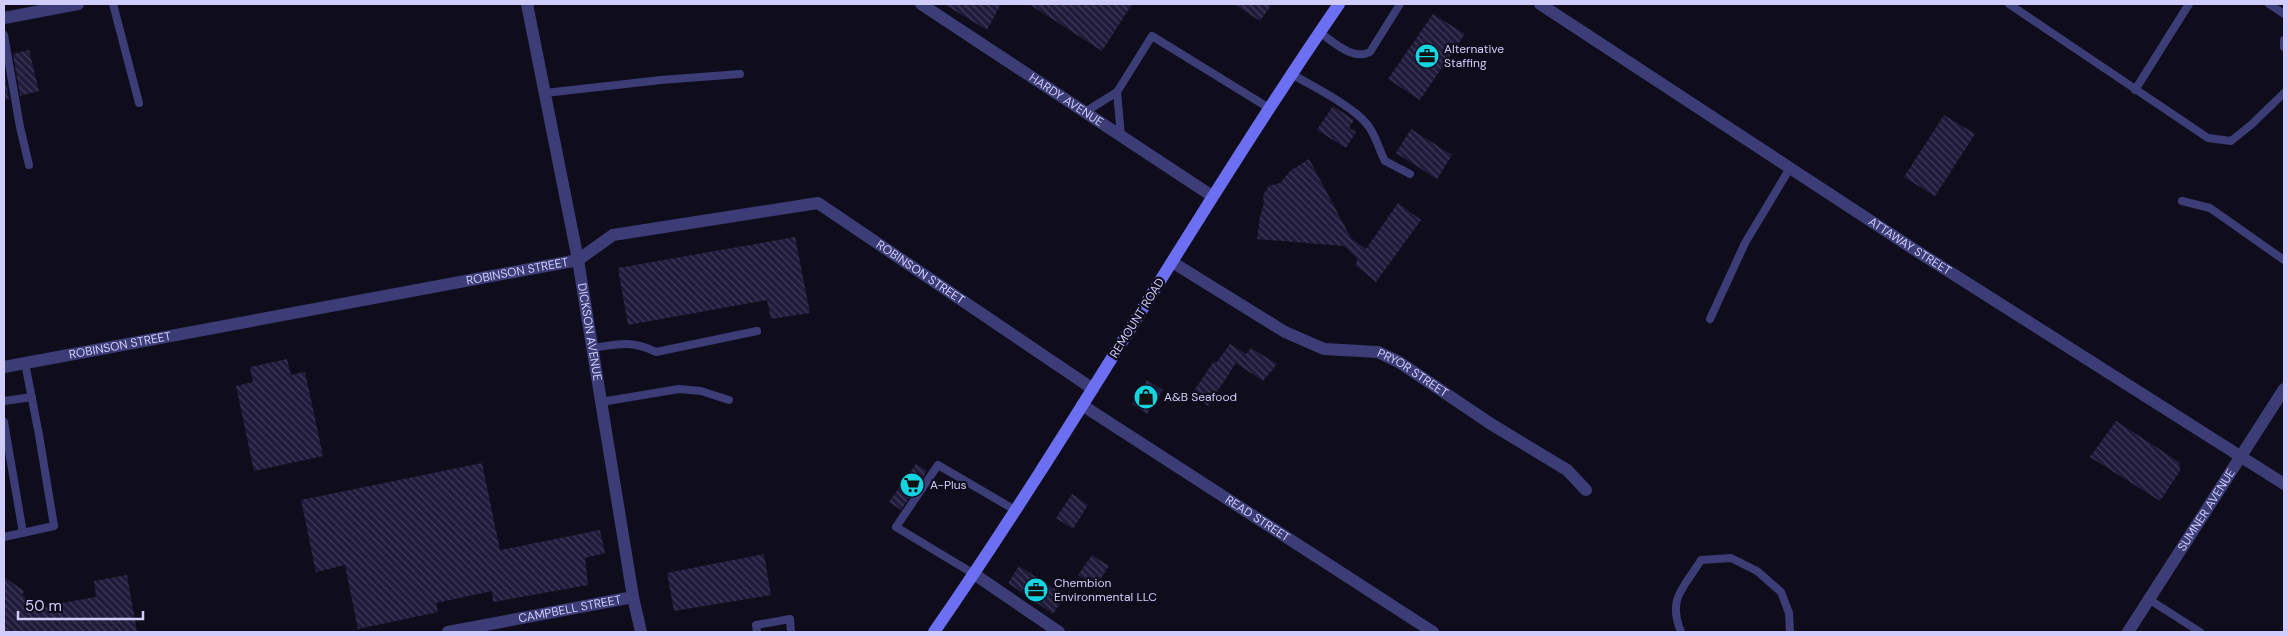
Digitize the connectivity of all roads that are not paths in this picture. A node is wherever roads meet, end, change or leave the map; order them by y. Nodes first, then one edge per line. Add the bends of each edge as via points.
1 (78, 4) edge
2 (113, 4) edge
3 (527, 4) edge
4 (921, 4) edge
5 (1339, 4) edge
6 (1400, 4) edge
7 (1540, 4) edge
8 (2009, 4) edge
9 (2189, 4) edge
10 (2269, 4) edge
11 (2284, 14) edge
12 (4, 18) edge
13 (1319, 32) junction
14 (4, 35) edge
15 (2284, 40) edge
16 (2284, 47) edge
17 (740, 74) dead end
18 (1292, 74) junction
19 (2134, 90) junction
20 (1117, 92) junction
21 (545, 93) junction
22 (2284, 93) edge
23 (139, 103) dead end
24 (1269, 108) junction
25 (1085, 112) junction
26 (1121, 136) junction
27 (29, 165) dead end
28 (1790, 168) junction
29 (1410, 174) dead end
30 (1212, 196) junction
31 (2182, 202) dead end
32 (578, 260) junction
33 (2284, 260) edge
34 (1172, 262) junction
35 (1710, 319) dead end
36 (757, 331) dead end
37 (593, 348) junction
38 (24, 363) junction
39 (4, 367) edge
40 (2284, 388) edge
41 (1092, 389) junction
42 (32, 397) junction
43 (729, 400) dead end
44 (4, 402) edge
45 (602, 402) junction
46 (1082, 405) junction
47 (4, 422) edge
48 (2241, 458) junction
49 (2284, 484) edge
50 (1586, 490) dead end
51 (1015, 510) junction
52 (23, 533) junction
53 (4, 537) edge
54 (974, 574) junction
55 (633, 597) junction
56 (2150, 600) junction
57 (448, 632) edge
58 (641, 632) edge
59 (757, 632) edge
60 (791, 632) edge
61 (934, 632) edge
62 (1059, 632) edge
63 (1433, 632) edge
64 (1681, 632) edge
65 (1790, 632) edge
66 (2128, 632) edge
67 (2200, 632) edge

1 - 12 street
2 - 23 lane
3 - 21 street, DICKSON AVENUE
4 - 25 street, HARDY AVENUE
5 - 13 main road, REMOUNT ROAD
6 - 13 lane via 1370,52 1362,56 1350,53
7 - 28 street, ATTAWAY STREET
8 - 19 lane
9 - 19 lane
10 - 11 lane
13 - 18 main road, REMOUNT ROAD
14 - 27 lane
15 - 16 lane
17 - 21 lane
18 - 24 main road, REMOUNT ROAD
18 - 29 lane via 1366,122 1385,161
19 - 22 lane via 2208,138 2230,141
20 - 24 lane via 1152,36
20 - 25 lane
20 - 26 lane
21 - 32 street, DICKSON AVENUE
24 - 30 main road, REMOUNT ROAD
25 - 26 street, HARDY AVENUE
26 - 30 street, HARDY AVENUE
28 - 35 lane via 1745,243
28 - 48 street, ATTAWAY STREET
30 - 34 main road, REMOUNT ROAD
31 - 33 lane via 2210,208
32 - 37 street, DICKSON AVENUE
32 - 38 street, ROBINSON STREET
32 - 41 street, ROBINSON STREET via 613,235 818,203
34 - 41 main road, REMOUNT ROAD
34 - 50 street, PRYOR STREET via 1285,332 1324,349 1378,352 1399,362 1567,470
36 - 37 lane via 656,352 628,342
37 - 45 street, DICKSON AVENUE
38 - 39 street, ROBINSON STREET
38 - 42 lane
40 - 48 street, SUMNER AVENUE
41 - 46 main road, REMOUNT ROAD
42 - 44 lane
42 - 52 lane via 54,526
43 - 45 lane via 701,391 679,389
45 - 55 street, DICKSON AVENUE
46 - 51 main road, REMOUNT ROAD
46 - 63 street, READ STREET
47 - 52 lane
48 - 49 street, ATTAWAY STREET
48 - 56 street, SUMNER AVENUE
51 - 54 main road, REMOUNT ROAD
51 - 54 lane via 938,465 896,527
52 - 53 lane
54 - 61 main road, REMOUNT ROAD
54 - 62 street
55 - 57 street, CAMPBELL STREET
55 - 58 street, DICKSON AVENUE
56 - 66 street, SUMNER AVENUE
56 - 67 lane
59 - 60 lane via 756,625 790,619
64 - 65 lane via 1675,602 1701,560 1731,558 1757,571 1781,592 1789,614

